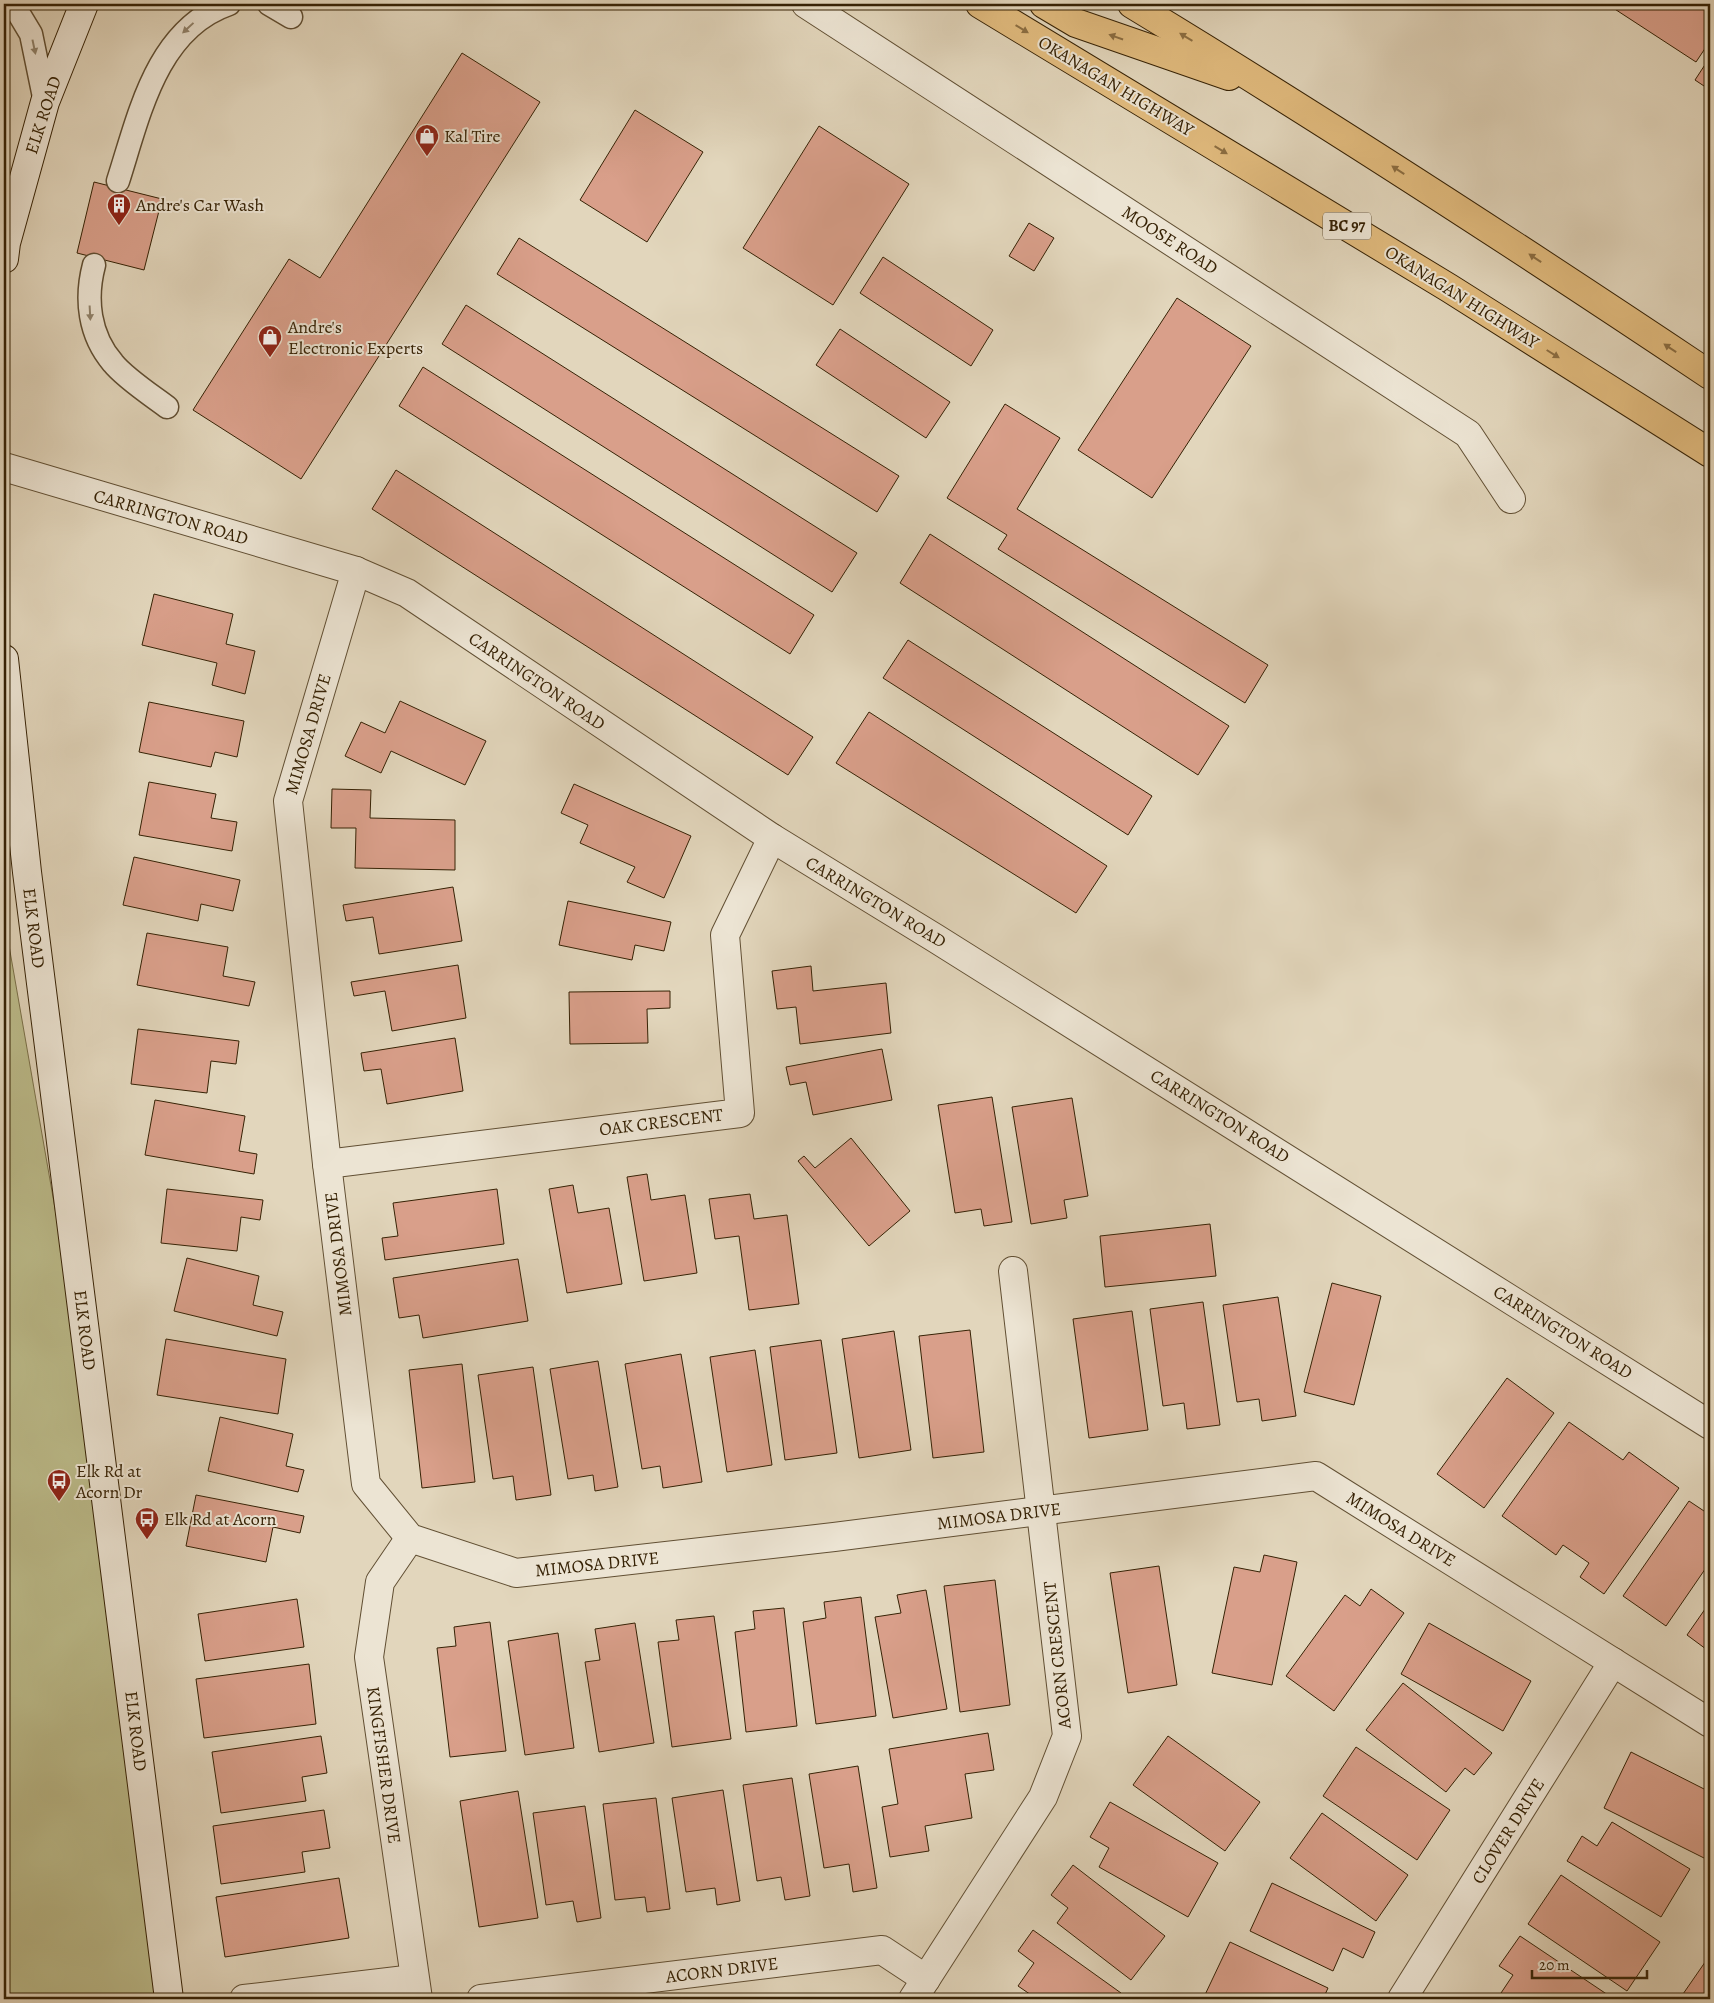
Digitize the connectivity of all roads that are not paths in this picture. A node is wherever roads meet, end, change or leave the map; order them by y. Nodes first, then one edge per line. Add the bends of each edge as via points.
1 (13, 4) edge
2 (84, 4) edge
3 (229, 4) edge
4 (269, 4) edge
5 (806, 4) edge
6 (980, 4) edge
7 (1044, 4) edge
8 (1132, 4) edge
9 (291, 17) dead end
10 (1278, 93) junction
11 (45, 102) junction
12 (118, 182) dead end
13 (4, 259) edge
14 (94, 264) dead end
15 (1710, 375) edge
16 (167, 408) dead end
17 (1710, 453) edge
18 (4, 467) edge
19 (1511, 499) dead end
20 (356, 571) junction
21 (4, 660) edge
22 (772, 838) junction
23 (327, 1164) junction
24 (1013, 1271) dead end
25 (1710, 1425) edge
26 (1041, 1510) junction
27 (410, 1538) junction
28 (1613, 1662) junction
29 (1710, 1723) edge
30 (416, 1989) edge
31 (920, 1989) edge
32 (170, 1999) edge
33 (244, 1999) edge
34 (481, 1999) edge
35 (1402, 1999) edge

1 -> 11 lane via 31,34
2 - 11 street, ELK ROAD
3 -> 12 lane via 210,10 174,43 153,80
4 - 9 lane
5 - 19 street, MOOSE ROAD via 1468,434
6 -> 17 highway, OKANAGAN HIGHWAY / BC 97 via 1440,283
10 -> 7 highway via 1076,24
10 -> 8 highway
15 -> 10 highway via 1517,246
11 - 13 street, ELK ROAD
14 -> 16 lane via 89,285 91,325 112,363
18 - 20 street, CARRINGTON ROAD
20 - 22 street, CARRINGTON ROAD via 407,594
20 - 23 street, MIMOSA DRIVE via 288,801
21 - 32 street, ELK ROAD via 27,872
22 - 23 street, OAK CRESCENT via 725,935 740,1112
22 - 25 street, CARRINGTON ROAD
23 - 27 street, MIMOSA DRIVE via 366,1484
24 - 26 street, ACORN CRESCENT
26 - 27 street, MIMOSA DRIVE via 516,1573
26 - 28 street, MIMOSA DRIVE via 1316,1476
26 - 31 street, ACORN CRESCENT via 1067,1736 1043,1797
27 - 30 street, KINGFISHER DRIVE via 380,1582 369,1657
28 - 29 street, MIMOSA DRIVE
28 - 35 street, CLOVER DRIVE
30 - 33 street
31 - 34 street, ACORN DRIVE via 882,1950

